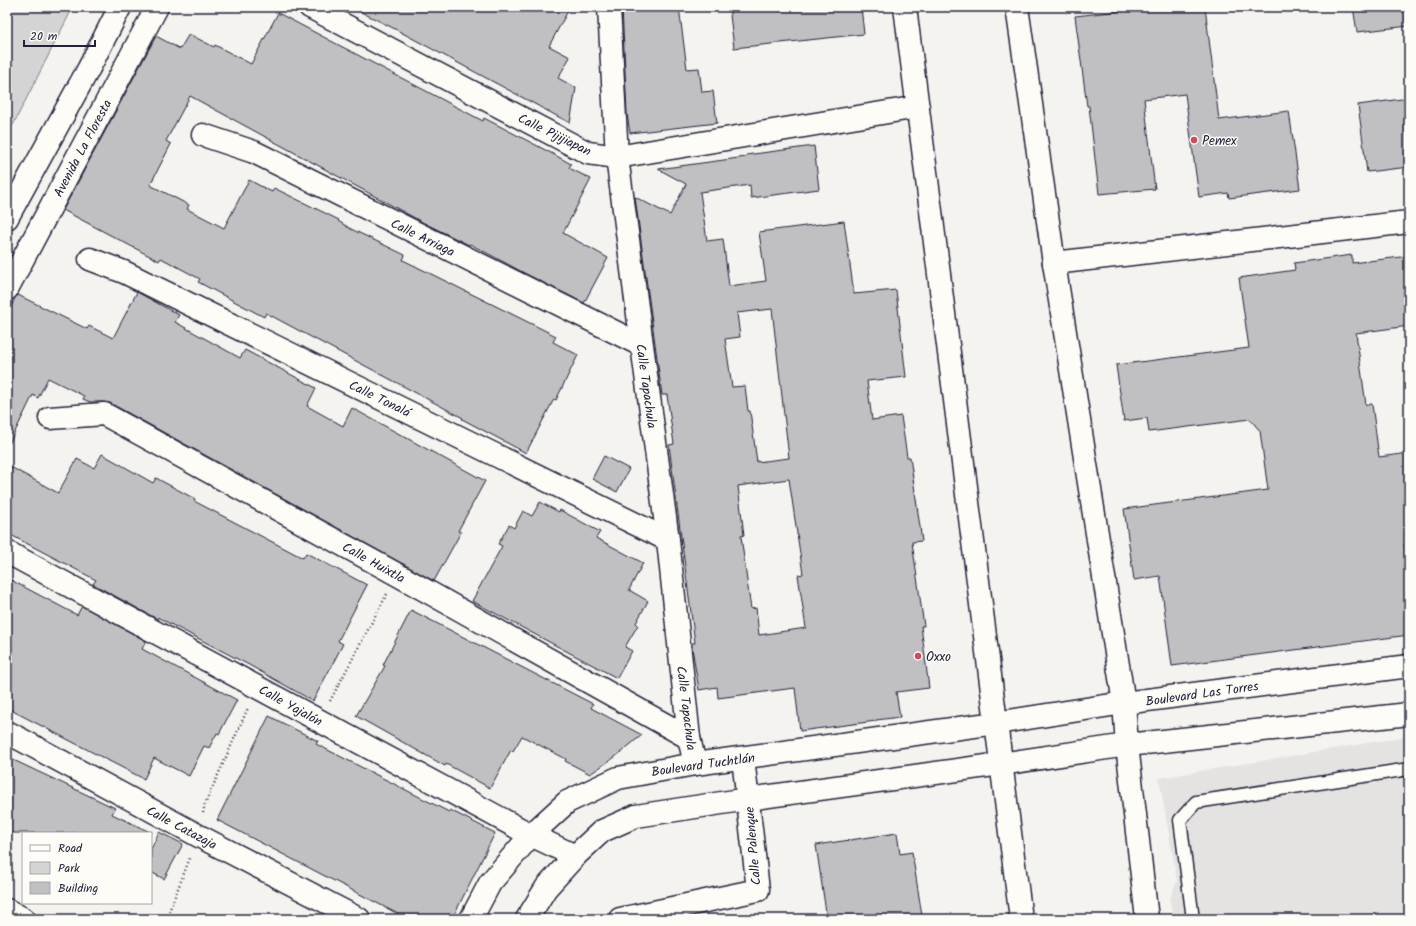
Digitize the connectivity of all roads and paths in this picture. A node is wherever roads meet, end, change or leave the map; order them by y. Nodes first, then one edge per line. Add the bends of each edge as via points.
1 (120, 7) edge
2 (158, 7) edge
3 (310, 7) edge
4 (608, 7) edge
5 (905, 7) edge
6 (1017, 7) edge
7 (918, 107) junction
8 (203, 134) dead end
9 (617, 158) junction
10 (7, 218) edge
11 (1409, 222) edge
12 (90, 259) dead end
13 (1054, 263) junction
14 (7, 289) edge
15 (641, 345) junction
16 (50, 418) dead end
17 (668, 540) junction
18 (7, 552) edge
19 (398, 575) junction
20 (1409, 666) edge
21 (258, 687) junction
22 (1124, 704) junction
23 (1409, 714) edge
24 (320, 721) junction
25 (996, 723) junction
26 (7, 732) edge
27 (689, 738) junction
28 (1127, 745) junction
29 (743, 758) junction
30 (695, 764) junction
31 (1001, 764) junction
32 (1409, 769) edge
33 (748, 799) junction
34 (531, 835) junction
35 (199, 836) junction
36 (575, 856) junction
37 (7, 910) edge
38 (24, 919) edge
39 (166, 919) edge
40 (359, 919) edge
41 (471, 919) edge
42 (527, 919) edge
43 (620, 919) edge
44 (1021, 919) edge
45 (1147, 919) edge
46 (1193, 919) edge

1 - 10 street
2 - 14 street, Avenida La Floresta
3 - 9 street, Calle Pijijiapan via 588,153
4 - 9 street, Calle Tapachula
5 - 7 street
6 - 13 street
7 - 9 street, Calle Pijijiapan
7 - 25 street
8 - 15 street, Calle Arriaga via 254,152
9 - 15 street, Calle Tapachula
11 - 13 street
12 - 17 street, Calle Tonalá via 124,272
13 - 22 street
15 - 17 street, Calle Tapachula
16 - 19 street, Calle Huixtla via 104,414
17 - 27 street, Calle Tapachula
18 - 21 street, Calle Yajalón
19 - 24 path
19 - 27 street, Calle Huixtla
20 - 22 street, Boulevard Las Torres
21 - 24 street, Calle Yajalón
21 - 35 path via 205,804
22 - 25 street, Boulevard Las Torres
22 - 28 street
23 - 28 street
24 - 34 street, Calle Yajalón
25 - 29 street, Boulevard Tuchtlán
25 - 31 street
26 - 35 street, Calle Catazaja
27 - 30 street, Calle Tapachula
28 - 31 street
28 - 45 street
29 - 30 street, Boulevard Tuchtlán
29 - 33 street, Calle Palenque
30 - 34 street, Boulevard Tuchtlán via 618,778 568,802
31 - 33 street
31 - 44 street
32 - 46 lane via 1196,802 1180,820
33 - 36 street via 636,816 602,831
33 - 43 street, Calle Palenque via 758,890
34 - 36 street, Calle Yajalón
34 - 41 street, Boulevard Tuchtlán via 490,882
35 - 39 path
35 - 40 street, Calle Catazaja
36 - 42 street via 546,888
37 - 38 street

